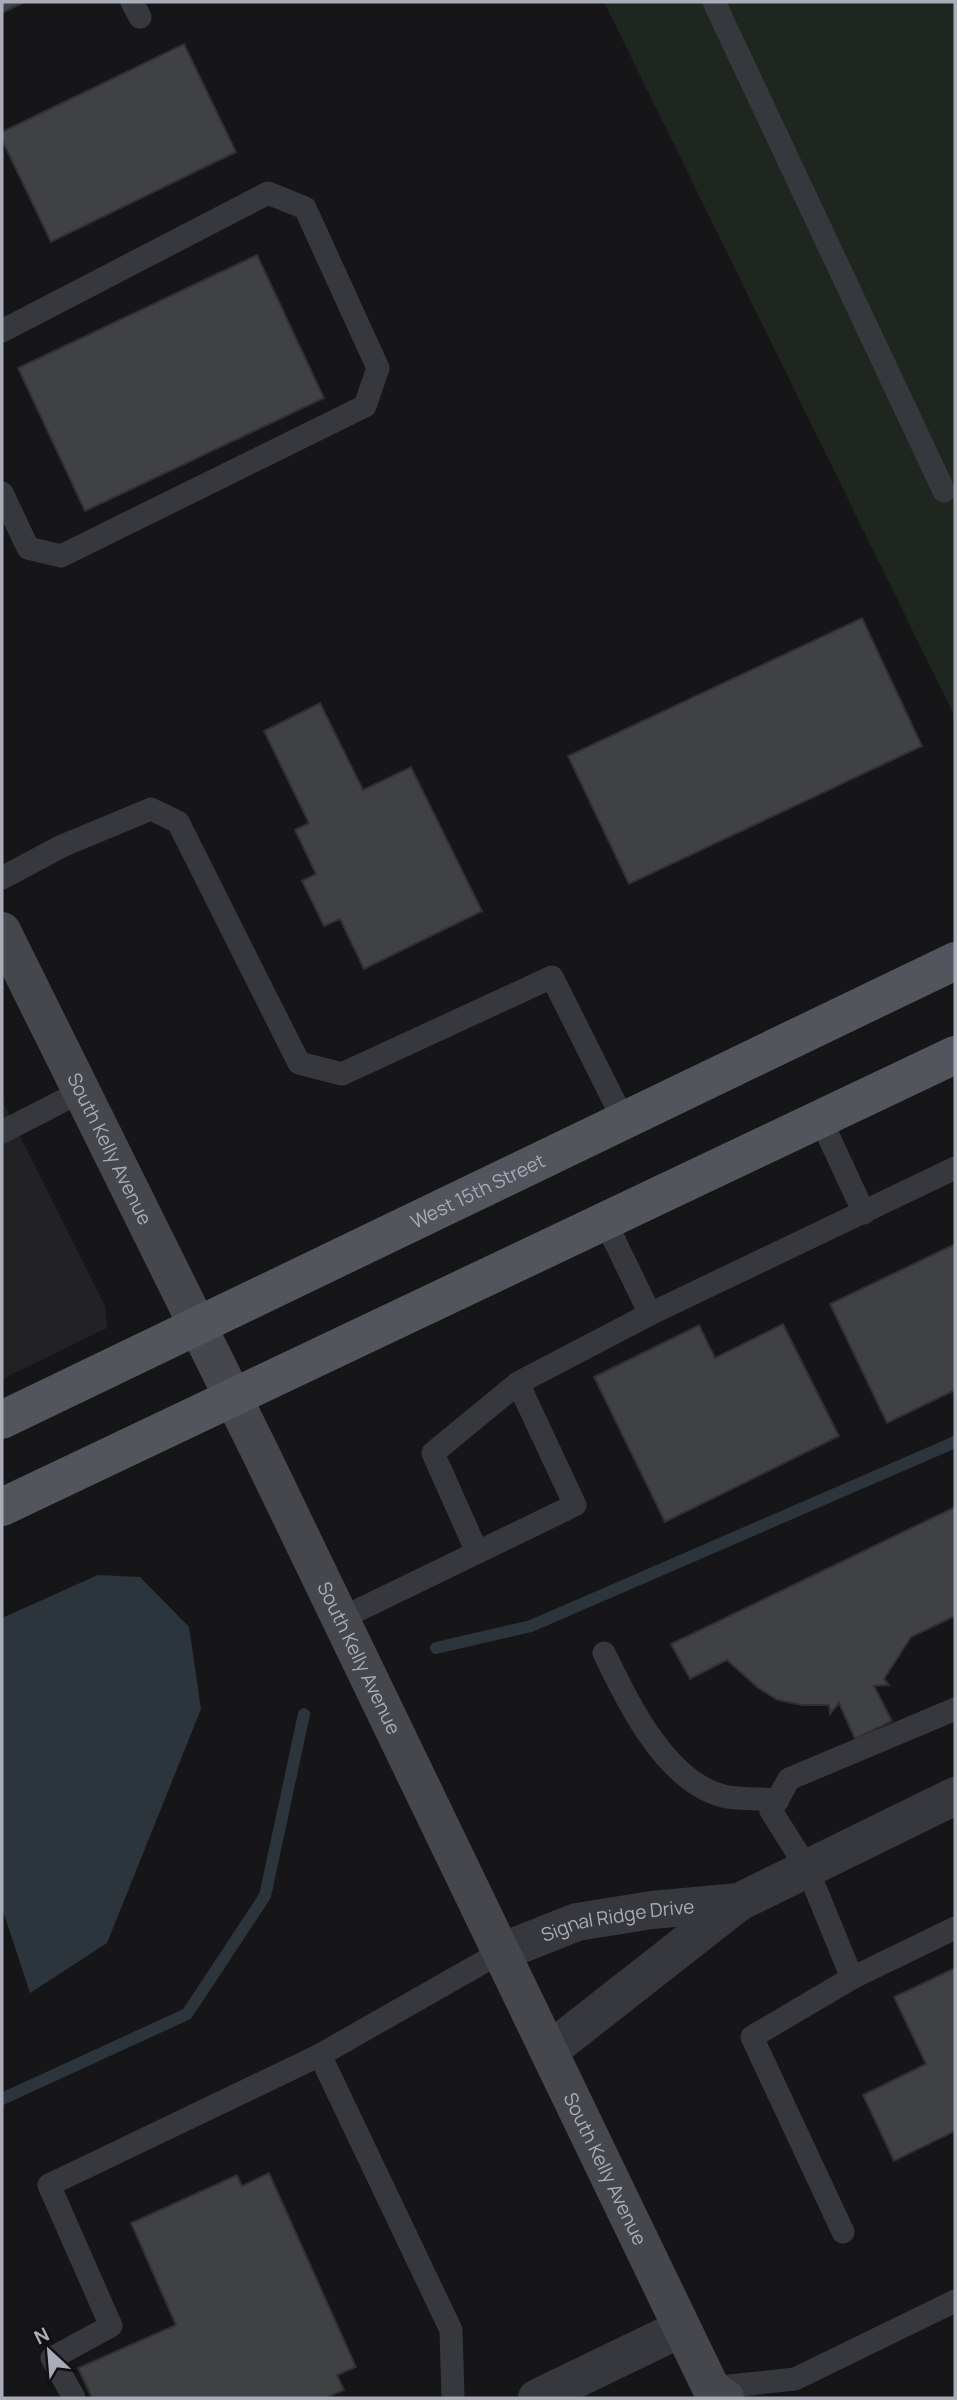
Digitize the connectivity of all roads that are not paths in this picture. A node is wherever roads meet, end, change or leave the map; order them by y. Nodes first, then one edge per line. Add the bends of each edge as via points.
1 (714, 2) edge
2 (2, 331) edge
3 (944, 491) dead end
4 (2, 493) edge
5 (2, 878) edge
6 (6, 950) edge
7 (955, 961) edge
8 (955, 1055) edge
9 (80, 1092) junction
10 (820, 1118) junction
11 (623, 1119) junction
12 (2, 1132) edge
13 (955, 1168) edge
14 (864, 1213) junction
15 (604, 1219) junction
16 (650, 1314) junction
17 (195, 1328) junction
18 (517, 1383) junction
19 (230, 1398) junction
20 (2, 1420) edge
21 (2, 1507) edge
22 (477, 1552) junction
23 (340, 1619) junction
24 (604, 1653) dead end
25 (955, 1709) edge
26 (955, 1796) edge
27 (778, 1800) junction
28 (807, 1868) junction
29 (738, 1902) junction
30 (955, 1928) edge
31 (501, 1952) junction
32 (852, 1978) junction
33 (549, 2051) junction
34 (320, 2055) junction
35 (843, 2232) dead end
36 (955, 2301) edge
37 (682, 2328) junction
38 (709, 2396) edge
39 (74, 2398) edge
40 (453, 2398) edge
41 (537, 2398) edge

1 - 3 lane
2 - 4 lane via 268,193 305,208 378,369 365,406 61,556 28,548
5 - 11 lane via 62,846 150,809 177,822 299,1063 342,1074 552,977
6 - 9 main road, South Kelly Avenue
7 - 11 main road, West 15th Street
8 - 10 main road
9 - 12 lane
9 - 17 main road, South Kelly Avenue
10 - 14 lane
10 - 15 main road
11 - 17 main road, West 15th Street
13 - 14 lane
14 - 16 lane
15 - 16 lane
15 - 19 main road
16 - 18 lane
17 - 19 main road, South Kelly Avenue
17 - 20 main road, West 15th Street
18 - 22 lane via 433,1453
18 - 22 lane via 575,1505
19 - 21 main road
19 - 23 main road, South Kelly Avenue
22 - 23 lane
23 - 31 main road, South Kelly Avenue
24 - 27 lane via 636,1719 665,1756 702,1786 724,1796
25 - 27 lane via 789,1779
26 - 28 street, Signal Ridge Drive
27 - 28 lane via 771,1811
28 - 29 street, Signal Ridge Drive
28 - 32 lane
29 - 31 street, Signal Ridge Drive via 577,1922
29 - 33 street, Signal Ridge Drive
30 - 32 lane
31 - 33 main road, South Kelly Avenue
31 - 34 lane
32 - 35 lane via 752,2037
33 - 37 main road, South Kelly Avenue
34 - 39 lane via 49,2185 111,2326 52,2358
34 - 40 lane via 451,2330
36 - 38 lane via 795,2379
37 - 38 main road, South Kelly Avenue
37 - 41 street

